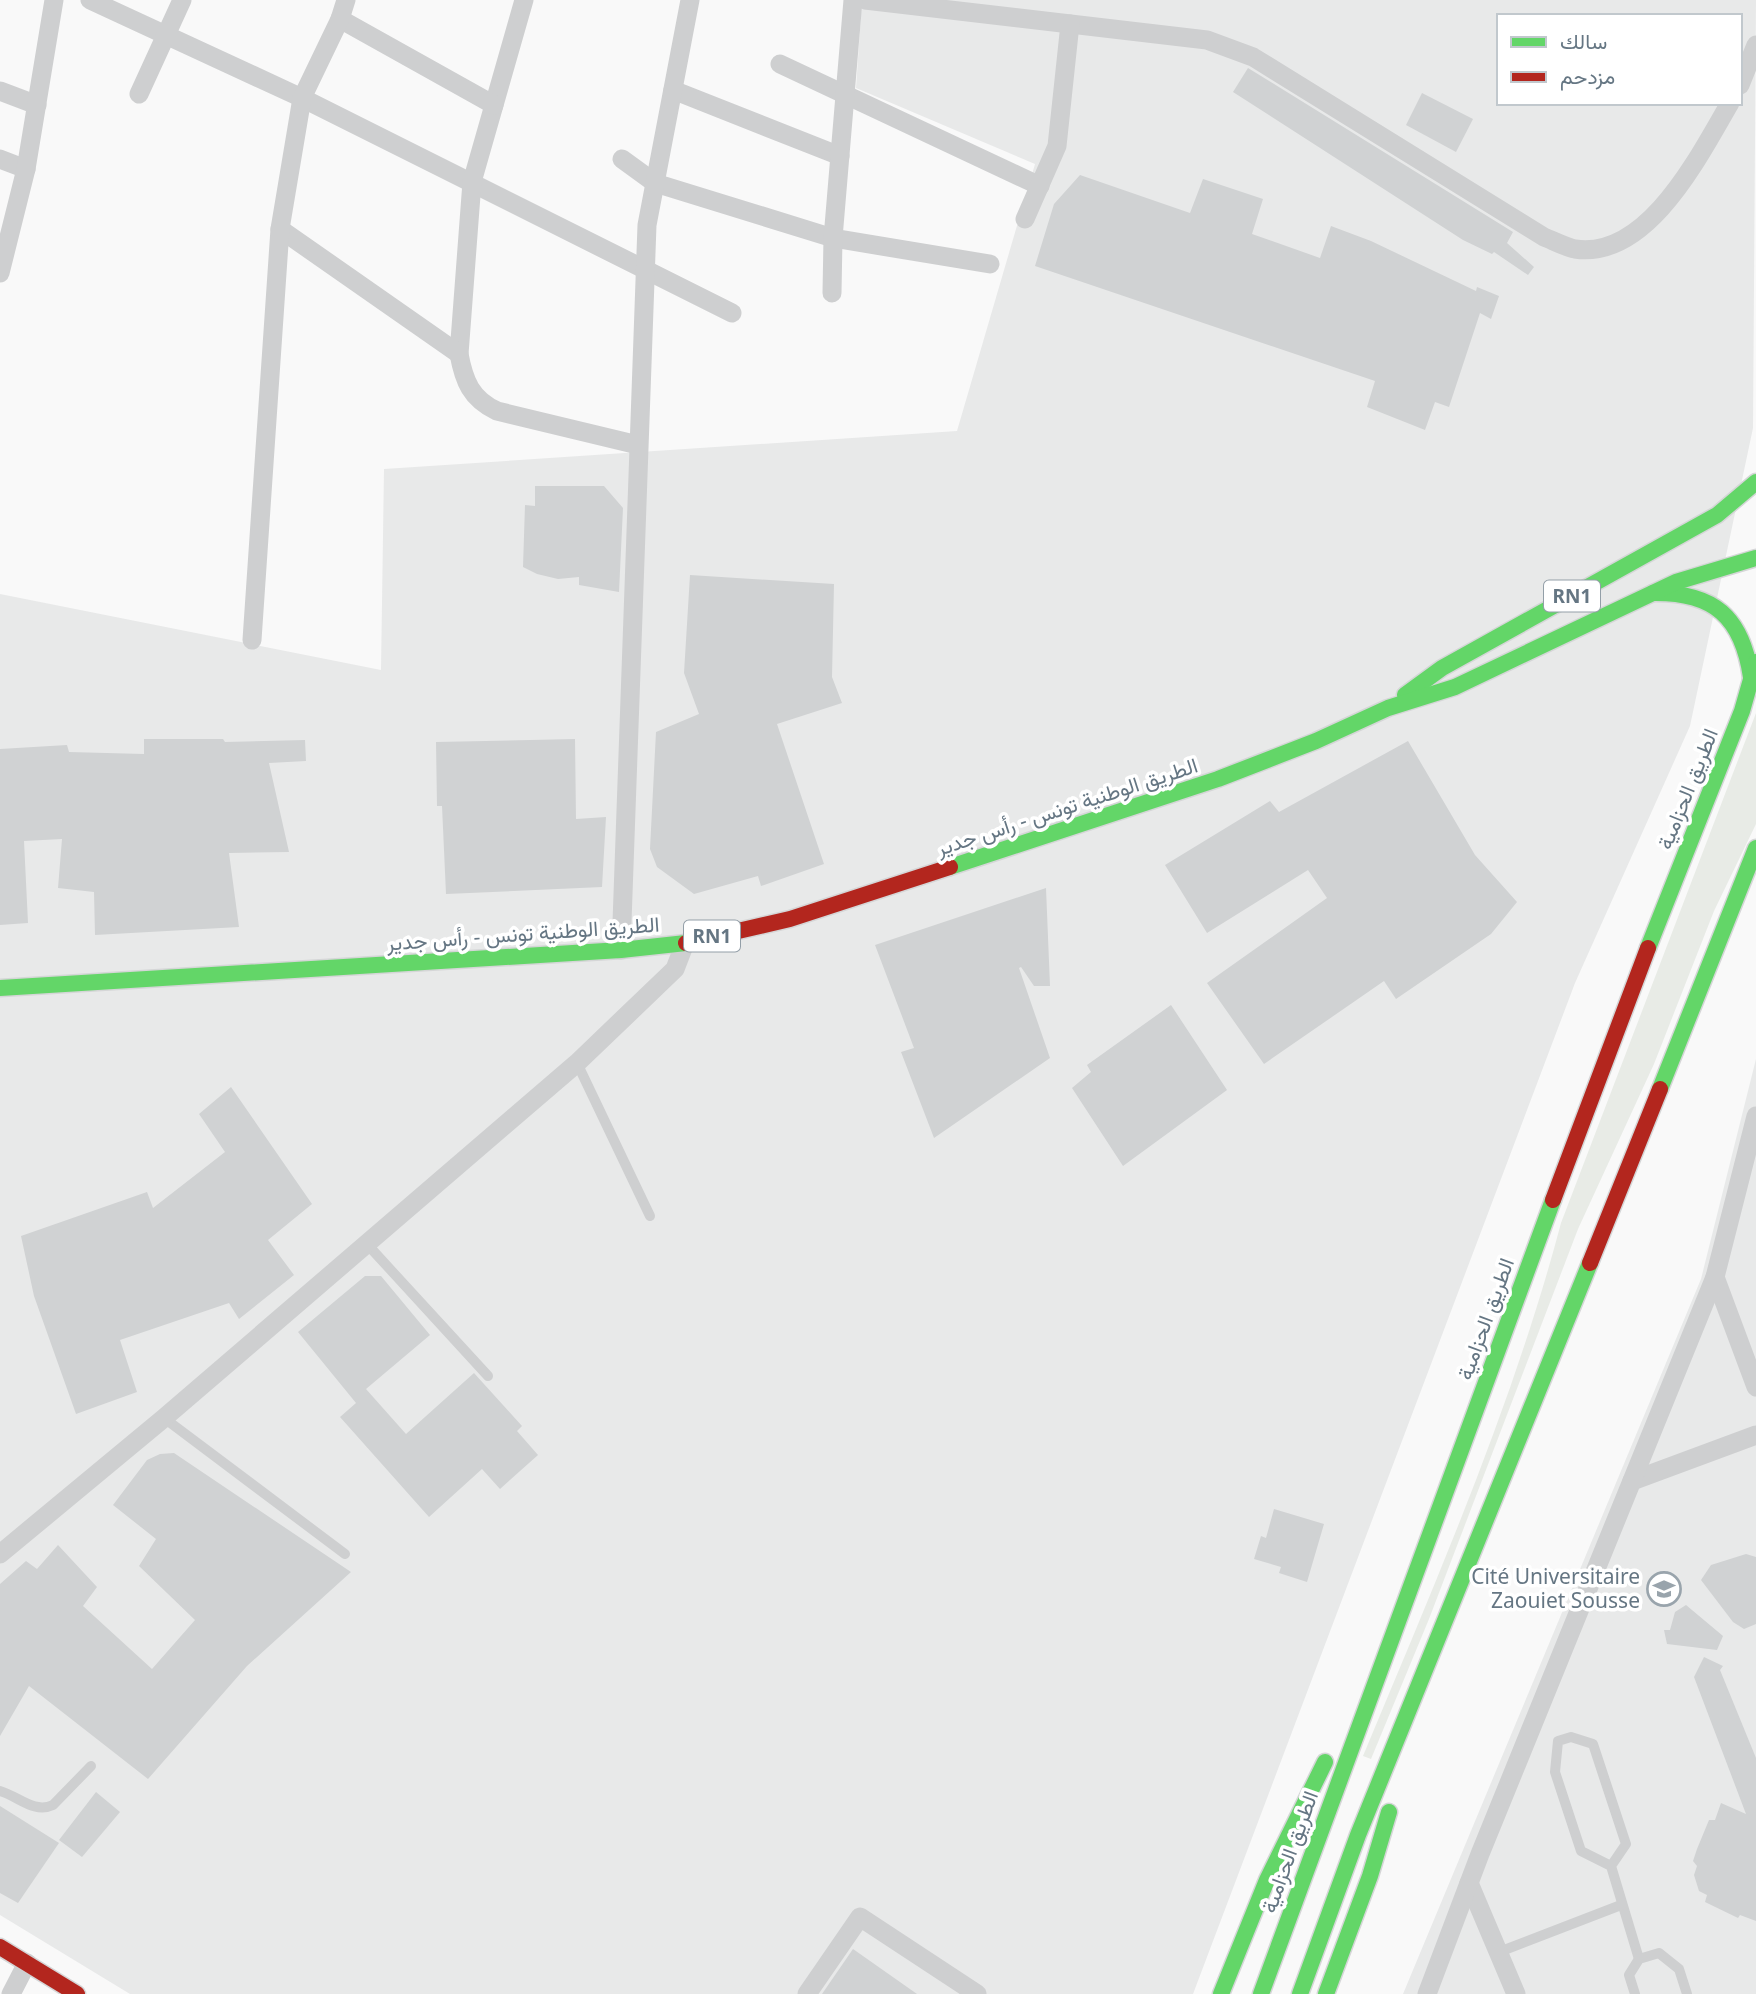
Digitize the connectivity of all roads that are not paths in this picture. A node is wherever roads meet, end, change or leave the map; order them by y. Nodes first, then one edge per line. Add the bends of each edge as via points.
1 (54, 0) edge
2 (90, 0) edge
3 (182, 0) edge
4 (346, 0) edge
5 (524, 0) edge
6 (690, 0) edge
7 (853, 0) edge
8 (865, 0) edge
9 (340, 19) junction
10 (1070, 24) junction
11 (167, 36) junction
12 (1756, 45) edge
13 (780, 64) dead end
14 (1742, 80) edge
15 (673, 90) junction
16 (0, 91) edge
17 (139, 94) dead end
18 (845, 95) junction
19 (303, 98) junction
20 (37, 104) junction
21 (1729, 105) edge
22 (494, 106) junction
23 (840, 156) junction
24 (0, 159) edge
25 (622, 159) dead end
26 (26, 169) junction
27 (472, 182) junction
28 (655, 183) junction
29 (1040, 186) junction
30 (1025, 219) dead end
31 (280, 229) junction
32 (833, 238) junction
33 (990, 264) dead end
34 (645, 272) junction
35 (0, 273) edge
36 (832, 293) dead end
37 (732, 313) dead end
38 (459, 354) junction
39 (638, 445) junction
40 (1756, 482) edge
41 (1756, 558) edge
42 (1653, 593) junction
43 (252, 640) dead end
44 (1754, 669) edge
45 (1388, 708) junction
46 (1756, 848) edge
47 (685, 943) junction
48 (621, 950) junction
49 (0, 988) edge
50 (577, 1063) junction
51 (1756, 1116) edge
52 (650, 1216) dead end
53 (366, 1243) junction
54 (1715, 1277) junction
55 (488, 1376) dead end
56 (1756, 1387) edge
57 (164, 1419) junction
58 (1756, 1435) edge
59 (1632, 1481) junction
60 (0, 1554) edge
61 (345, 1554) dead end
62 (1394, 1628) junction
63 (1438, 1644) junction
64 (91, 1766) dead end
65 (0, 1791) edge
66 (1611, 1866) junction
67 (1469, 1883) junction
68 (1621, 1905) junction
69 (0, 1947) edge
70 (1499, 1952) junction
71 (1639, 1959) junction
72 (27, 1963) junction
73 (11, 1994) edge
74 (77, 1994) edge
75 (807, 1994) edge
76 (976, 1994) edge
77 (1221, 1994) edge
78 (1261, 1994) edge
79 (1300, 1994) edge
80 (1326, 1994) edge
81 (1427, 1994) edge
82 (1516, 1994) edge
83 (1635, 1994) edge
84 (1687, 1994) edge

1 - 20 street
2 - 11 street
3 - 11 street
4 - 9 street
5 - 22 street
6 - 15 street
7 - 18 street
8 - 10 street
9 - 19 street
9 - 22 street
10 - 21 street via 1207,40 1253,57 1544,237 1576,249 1608,245 1642,227 1668,203
10 - 29 street via 1057,146
11 - 17 street
11 - 19 street
12 - 14 street
13 - 18 street
15 - 23 street
15 - 28 street
16 - 20 street
18 - 23 street
18 - 29 street
19 - 27 street
19 - 31 street
20 - 26 street
22 - 27 street
23 - 32 street
24 - 26 street
25 - 28 street
26 - 35 street
27 - 34 street
27 - 38 street
28 - 32 street
28 - 34 street
29 - 30 street
31 - 38 street
31 - 43 street
32 - 33 street
32 - 36 street
34 - 37 street
34 - 39 street
38 - 39 street via 463,376 481,404
39 - 48 street
40 - 45 main road, الطريق الوطنية تونس - رأس جدير / RN1 via 1717,515 1442,668
41 - 42 main road, الطريق الوطنية تونس - رأس جدير / RN1 via 1700,572
42 - 44 main road via 1690,594 1723,611 1744,640
42 - 45 main road, الطريق الوطنية تونس - رأس جدير / RN1 via 1455,687
44 - 62 main road, الطريق الحزامية via 1742,711 1616,1028
45 - 47 main road, الطريق الوطنية تونس - رأس جدير / RN1 via 1218,779 1027,844 790,919
46 - 63 main road
47 - 48 main road, الطريق الوطنية تونس - رأس جدير / RN1
47 - 50 street via 675,969
48 - 49 main road, الطريق الوطنية تونس - رأس جدير / RN1
50 - 52 lane
50 - 53 street
51 - 54 street
53 - 55 lane
53 - 57 street
54 - 56 street
54 - 59 street
57 - 60 street
57 - 61 lane
58 - 59 street
59 - 67 street
62 - 77 main road via 1267,1880
62 - 78 main road, الطريق الحزامية
63 - 79 main road via 1358,1835
63 - 80 main road via 1370,1875
64 - 65 lane via 46,1808
66 - 66 lane via 1581,1851 1555,1772 1558,1741 1571,1737 1593,1744 1626,1844
66 - 68 lane
67 - 70 street
67 - 81 street
68 - 70 lane
68 - 71 lane
69 - 72 main road
70 - 82 street
71 - 83 lane via 1629,1975
71 - 84 lane via 1659,1953 1679,1969
72 - 73 street
72 - 74 main road
75 - 76 street via 860,1917

